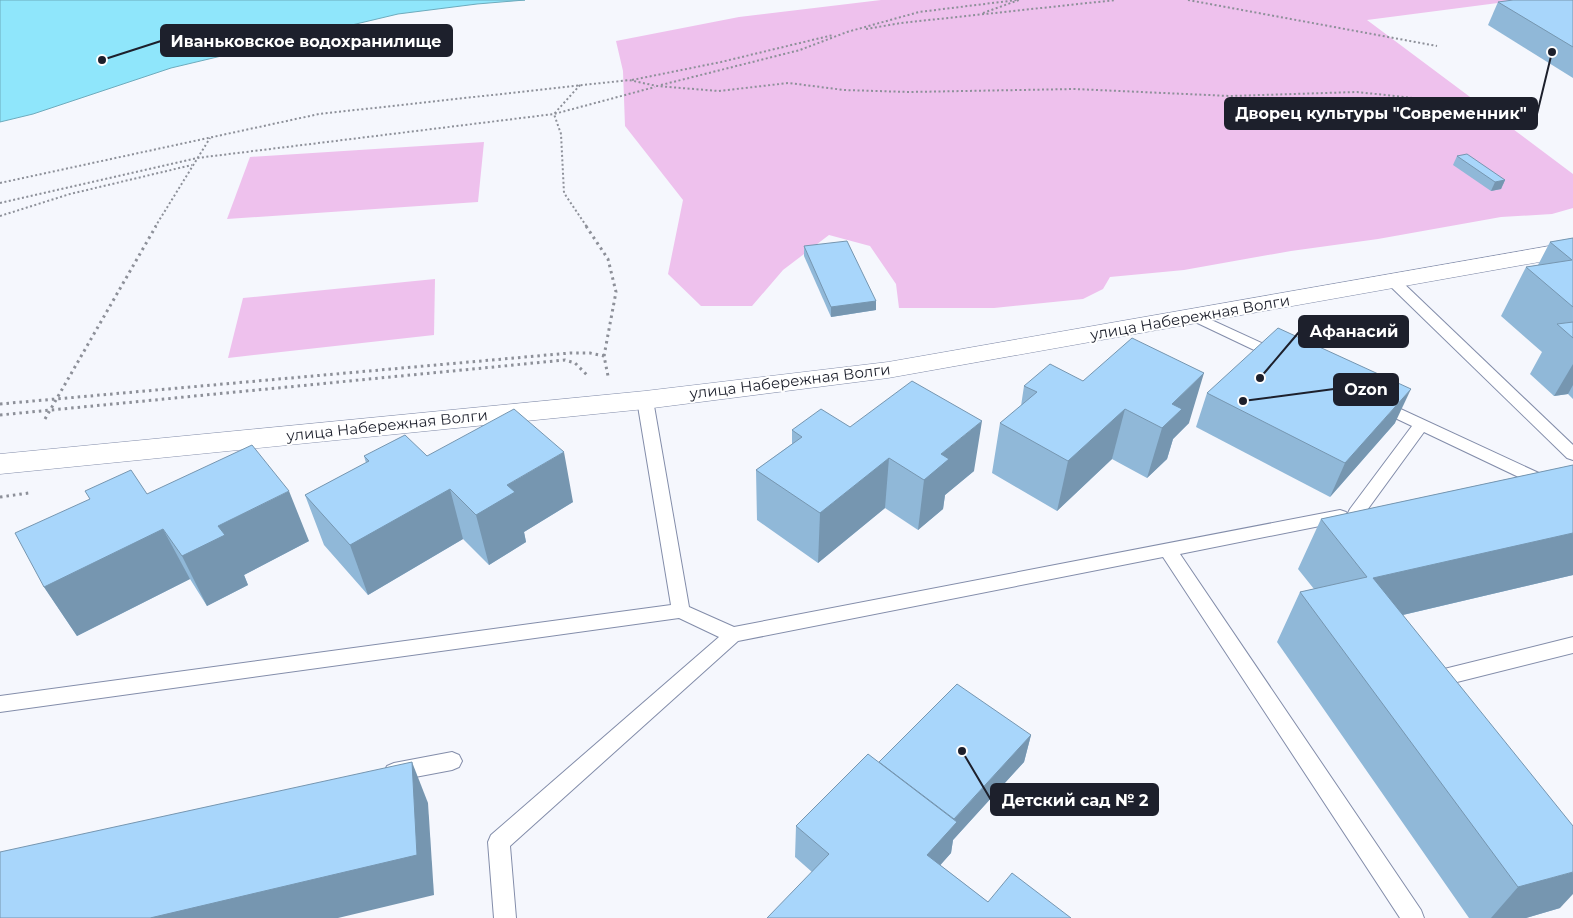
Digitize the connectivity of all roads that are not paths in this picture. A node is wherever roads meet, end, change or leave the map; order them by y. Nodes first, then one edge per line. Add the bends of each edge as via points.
1 (1573, 249) edge
2 (1394, 282) junction
3 (1194, 316) junction
4 (1287, 360) edge
5 (1368, 398) edge
6 (645, 400) junction
7 (1422, 424) junction
8 (1573, 454) edge
9 (0, 464) edge
10 (1554, 474) edge
11 (1535, 478) junction
12 (1506, 483) edge
13 (1384, 508) edge
14 (1356, 513) junction
15 (1168, 550) junction
16 (681, 611) junction
17 (733, 635) junction
18 (1573, 645) edge
19 (1454, 702) edge
20 (0, 704) edge
21 (452, 761) dead end
22 (375, 776) edge
23 (505, 918) edge
24 (1413, 918) edge

1 - 2 street, улица Набережная Волги
2 - 3 street, улица Набережная Волги
2 - 8 lane
3 - 4 lane
3 - 6 street, улица Набережная Волги via 888,370
5 - 7 lane
6 - 9 street, улица Набережная Волги
6 - 16 lane
7 - 11 lane
7 - 14 lane
10 - 11 lane
11 - 12 lane
13 - 14 lane
14 - 15 lane
15 - 17 lane
15 - 24 lane
16 - 17 lane
16 - 20 lane
17 - 23 lane via 499,842
18 - 19 lane via 1436,679
21 - 22 lane

